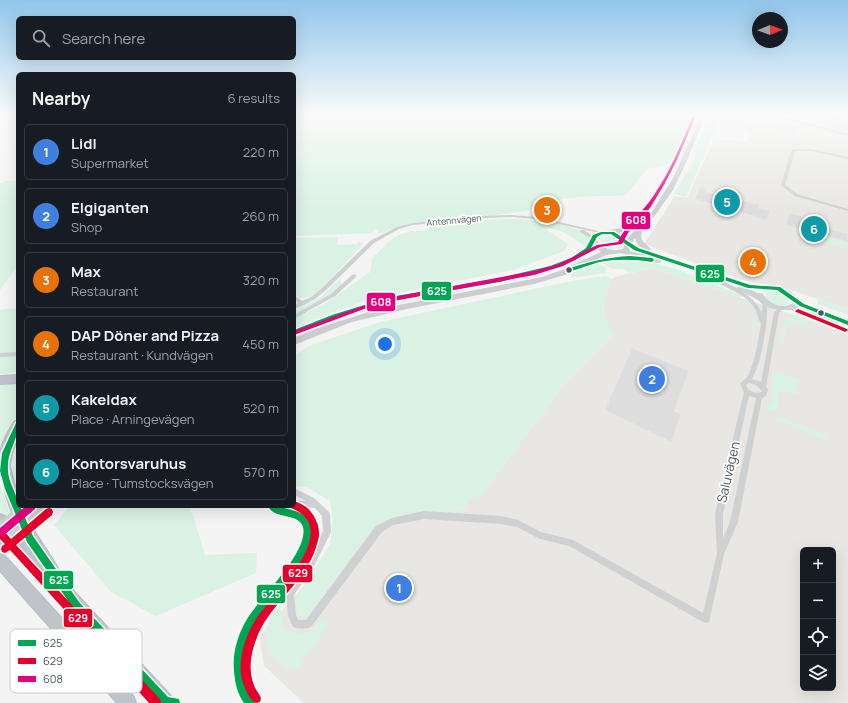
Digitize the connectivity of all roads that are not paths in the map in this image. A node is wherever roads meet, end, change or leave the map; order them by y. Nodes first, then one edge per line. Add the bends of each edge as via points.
1 (690, 147) edge
2 (848, 158) edge
3 (667, 193) junction
4 (848, 210) edge
5 (642, 224) junction
6 (570, 226) junction
7 (606, 233) junction
8 (594, 240) junction
9 (628, 244) junction
10 (609, 252) junction
11 (622, 252) junction
12 (669, 259) junction
13 (659, 261) junction
14 (350, 263) junction
15 (350, 270) dead end
16 (564, 272) junction
17 (338, 275) junction
18 (354, 276) dead end
19 (712, 278) junction
20 (346, 284) junction
21 (762, 288) junction
22 (296, 299) edge
23 (763, 300) junction
24 (302, 304) junction
25 (792, 304) junction
26 (296, 306) edge
27 (780, 308) junction
28 (296, 316) edge
29 (848, 323) edge
30 (763, 328) junction
31 (848, 328) edge
32 (296, 331) edge
33 (296, 341) edge
34 (16, 354) edge
35 (0, 355) edge
36 (16, 379) edge
37 (0, 380) edge
38 (748, 380) junction
39 (763, 387) junction
40 (747, 392) junction
41 (759, 396) junction
42 (16, 430) edge
43 (296, 492) edge
44 (296, 503) edge
45 (317, 505) junction
46 (16, 506) edge
47 (17, 508) edge
48 (26, 508) edge
49 (42, 508) edge
50 (0, 521) edge
51 (0, 530) edge
52 (0, 543) edge
53 (720, 554) junction
54 (0, 561) edge
55 (76, 605) junction
56 (61, 629) edge
57 (98, 629) edge
58 (142, 677) edge
59 (119, 693) edge
60 (128, 703) edge
61 (166, 703) edge

1 - 3 main road
2 - 4 street via 812,150 794,150 783,185 796,195
3 - 5 main road via 654,213
3 - 7 main road via 623,230
5 - 9 main road
5 - 12 street via 637,241 641,246
6 - 7 street, Antennvägen
6 - 8 street, Antennvägen
6 - 14 street, Antennvägen via 537,218 512,216 413,224 381,236 366,246
7 - 8 main road via 597,235
7 - 9 main road via 621,236
8 - 10 main road via 599,248
8 - 32 main road via 580,255 560,264 497,280 403,296 358,308
9 - 11 main road via 628,248
9 - 12 street
10 - 11 main road
10 - 16 main road
11 - 13 street
12 - 21 street
13 - 16 street via 632,257 602,258
13 - 19 street
14 - 15 street
14 - 17 street, Antennvägen
16 - 33 main road via 523,284 390,308
17 - 20 street
17 - 24 street, Antennvägen via 319,294
18 - 20 street
19 - 23 street via 738,287
19 - 30 street via 751,299 758,308
20 - 28 street via 333,295
21 - 23 street via 758,292
21 - 25 street via 772,287 781,290
22 - 24 street
23 - 27 street
23 - 30 street, Saluvägen via 766,312
24 - 26 street, Antennvägen
25 - 27 street
25 - 29 street
25 - 31 street
27 - 39 street, Saluvägen
30 - 38 street, Saluvägen
34 - 35 street
36 - 37 highway
38 - 39 street
38 - 40 street, Saluvägen via 743,384
39 - 41 street, Saluvägen via 764,394
40 - 41 street
40 - 53 street, Saluvägen via 719,514
41 - 53 street, Saluvägen via 734,522
42 - 46 highway via 6,453 4,471
43 - 45 street via 304,494
44 - 45 street
45 - 53 street, Saluvägen via 326,515 327,531 290,594 292,616 296,624 308,624 379,529 392,522 424,515 501,520 518,524 540,536 570,543 706,619
47 - 55 highway via 30,539
48 - 51 main road, bridge
49 - 52 main road, bridge
50 - 55 highway
54 - 56 highway
55 - 57 highway
58 - 61 highway
59 - 60 highway

